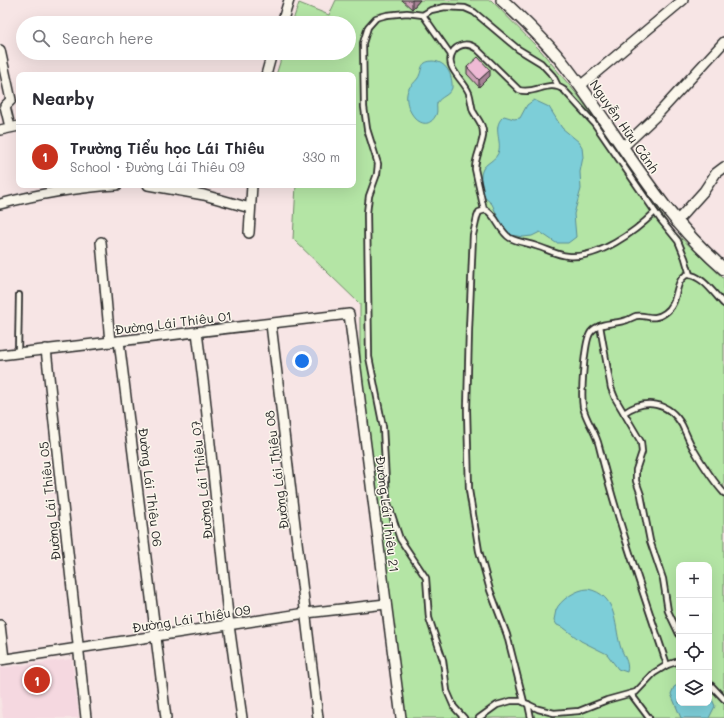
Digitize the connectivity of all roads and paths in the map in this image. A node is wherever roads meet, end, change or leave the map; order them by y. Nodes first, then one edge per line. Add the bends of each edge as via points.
1 (289, 0) edge
2 (502, 0) edge
3 (683, 0) edge
4 (284, 16) edge
5 (423, 16) junction
6 (724, 42) edge
7 (0, 50) edge
8 (451, 55) junction
9 (270, 60) edge
10 (267, 72) edge
11 (558, 86) junction
12 (580, 86) junction
13 (2, 106) edge
14 (15, 127) edge
15 (0, 130) edge
16 (623, 147) junction
17 (724, 167) edge
18 (79, 188) edge
19 (165, 188) edge
20 (252, 188) edge
21 (0, 204) edge
22 (250, 208) junction
23 (484, 210) junction
24 (656, 212) junction
25 (676, 222) junction
26 (249, 233) dead end
27 (101, 242) dead end
28 (724, 269) edge
29 (690, 275) junction
30 (19, 295) dead end
31 (724, 304) edge
32 (349, 314) joint
33 (271, 324) junction
34 (600, 326) junction
35 (197, 332) junction
36 (114, 342) junction
37 (46, 350) junction
38 (18, 352) junction
39 (0, 355) edge
40 (624, 413) junction
41 (724, 493) edge
42 (386, 604) junction
43 (306, 613) junction
44 (0, 625) edge
45 (229, 625) junction
46 (676, 628) edge
47 (157, 636) junction
48 (79, 648) junction
49 (2, 660) edge
50 (676, 662) edge
51 (667, 665) junction
52 (712, 685) edge
53 (631, 694) junction
54 (724, 699) edge
55 (526, 703) junction
56 (86, 718) edge
57 (166, 718) edge
58 (242, 718) edge
59 (318, 718) edge
60 (401, 718) edge
61 (464, 718) edge
62 (479, 718) edge
63 (531, 718) edge
64 (649, 718) edge

1 - 4 street
2 - 12 street, Nguyễn Hữu Cảnh via 554,52
3 - 12 street
5 - 8 lane
5 - 11 lane via 440,7 470,9 518,49 541,62
5 - 61 lane via 402,13 379,17 370,24 364,39 365,118 378,164 378,174 369,196 367,213 369,347 383,427 385,487 390,513 400,539 426,578 429,618 443,660 447,691 454,707
6 - 16 street via 657,115
7 - 13 street via 11,100
8 - 11 lane via 460,45 472,45 519,90 525,92 545,86
8 - 23 lane via 451,65 467,88 473,110 482,127 482,138 475,163
9 - 10 street
11 - 24 lane via 594,123
12 - 16 street, Nguyễn Hữu Cảnh
13 - 14 street
14 - 15 street
16 - 25 street, Nguyễn Hữu Cảnh
17 - 25 street via 716,173 704,191
18 - 21 street
19 - 22 street via 204,195
20 - 22 street
22 - 26 street
23 - 24 lane via 490,213 503,232 514,240 557,254 575,256 589,254 621,239
23 - 55 lane via 479,212 473,235 468,376 469,490 480,558 511,646
24 - 29 lane via 682,247
25 - 28 street, Nguyễn Hữu Cảnh
27 - 36 street, Đường Lái Thiêu 06
29 - 31 lane via 699,278
29 - 34 lane via 681,280 674,301 664,313 650,318 636,316
30 - 38 lane
32 - 33 street, Đường Lái Thiêu 01
32 - 42 street, Đường Lái Thiêu 21
33 - 35 street, Đường Lái Thiêu 01
33 - 43 street, Đường Lái Thiêu 08
34 - 40 lane via 611,388
34 - 51 lane via 593,330 587,339 583,406 599,444 614,505
35 - 36 street, Đường Lái Thiêu 01
35 - 45 street, Đường Lái Thiêu 07
36 - 37 street, Đường Lái Thiêu 01
36 - 47 street, Đường Lái Thiêu 06
37 - 38 street, Đường Lái Thiêu 01
37 - 48 street, Đường Lái Thiêu 05
38 - 39 street, Đường Lái Thiêu 01
40 - 41 lane via 648,403 659,405 670,412 680,421 698,458
40 - 46 lane via 641,442 642,452 636,470 636,481 650,541 663,579 668,611
42 - 43 street, Đường Lái Thiêu 09
42 - 60 street, Đường Lái Thiêu 21
43 - 45 street, Đường Lái Thiêu 09
43 - 59 street, Đường Lái Thiêu 08
44 - 49 street
45 - 47 street, Đường Lái Thiêu 09
45 - 58 street, Đường Lái Thiêu 07
47 - 48 street, Đường Lái Thiêu 09
47 - 57 street, Đường Lái Thiêu 06
48 - 49 street, Đường Lái Thiêu 09
48 - 56 street, Đường Lái Thiêu 05
50 - 51 lane
51 - 53 lane
52 - 54 lane
53 - 55 lane via 571,713 546,711
53 - 64 lane
55 - 62 lane via 501,703
55 - 63 lane

